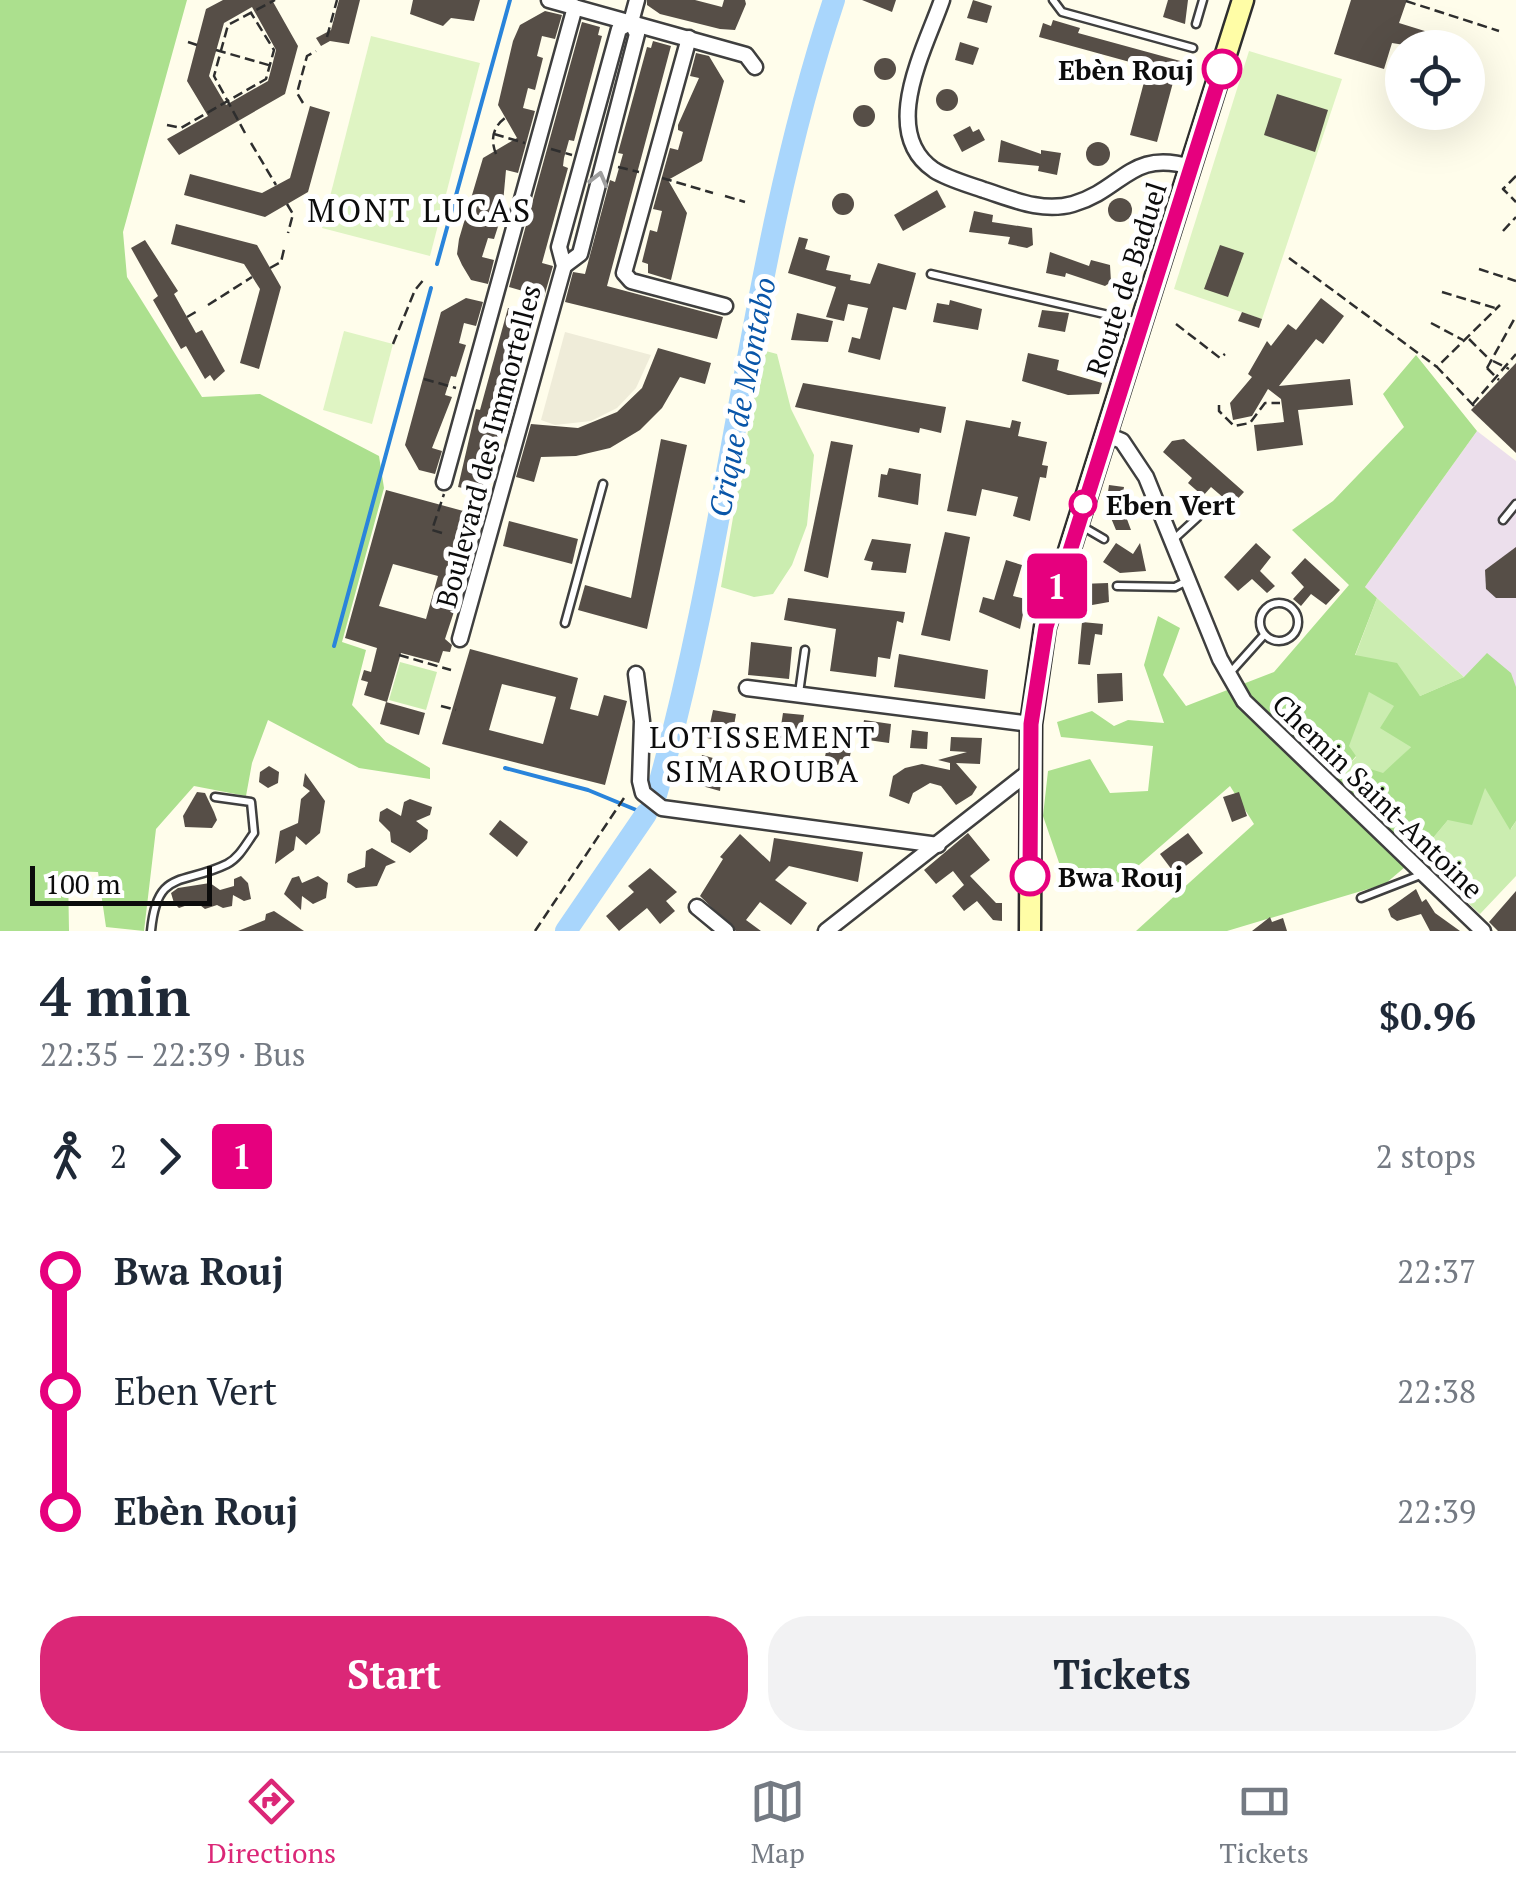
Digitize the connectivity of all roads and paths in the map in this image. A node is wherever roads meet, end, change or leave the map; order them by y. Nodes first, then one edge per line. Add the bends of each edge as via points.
1 (275, 0) edge
2 (337, 0) edge
3 (548, 0) edge
4 (638, 0) edge
5 (942, 0) edge
6 (1053, 0) edge
7 (1204, 0) edge
8 (1243, 0) edge
9 (1406, 1) edge
10 (574, 7) junction
11 (251, 13) junction
12 (631, 22) junction
13 (1196, 24) dead end
14 (1499, 31) dead end
15 (328, 37) dead end
16 (689, 38) junction
17 (188, 42) dead end
18 (196, 45) dead end
19 (1193, 48) dead end
20 (218, 51) junction
21 (316, 51) dead end
22 (271, 66) junction
23 (754, 67) dead end
24 (291, 71) dead end
25 (302, 74) junction
26 (228, 100) junction
27 (302, 103) dead end
28 (505, 118) dead end
29 (167, 125) dead end
30 (245, 133) dead end
31 (494, 134) junction
32 (251, 143) dead end
33 (542, 147) dead end
34 (530, 150) dead end
35 (496, 154) dead end
36 (579, 156) dead end
37 (608, 164) dead end
38 (1191, 167) junction
39 (645, 174) dead end
40 (1516, 176) edge
41 (657, 177) dead end
42 (276, 186) dead end
43 (713, 193) dead end
44 (724, 196) dead end
45 (745, 202) dead end
46 (1516, 202) edge
47 (288, 204) dead end
48 (1516, 217) edge
49 (1503, 231) dead end
50 (288, 233) dead end
51 (285, 245) dead end
52 (1290, 258) dead end
53 (270, 268) dead end
54 (1479, 269) dead end
55 (931, 274) dead end
56 (252, 278) dead end
57 (426, 278) dead end
58 (1516, 281) edge
59 (1442, 292) dead end
60 (208, 305) dead end
61 (725, 306) dead end
62 (199, 310) dead end
63 (1516, 316) edge
64 (186, 317) dead end
65 (1141, 322) junction
66 (1431, 323) dead end
67 (1176, 324) dead end
68 (1466, 339) junction
69 (392, 344) dead end
70 (1225, 354) dead end
71 (1516, 354) edge
72 (1486, 360) junction
73 (1493, 361) junction
74 (1437, 367) junction
75 (1487, 368) junction
76 (1510, 369) dead end
77 (424, 380) dead end
78 (1498, 380) dead end
79 (462, 390) dead end
80 (1280, 402) dead end
81 (1219, 404) dead end
82 (1105, 434) junction
83 (603, 484) dead end
84 (444, 487) joint
85 (1516, 504) edge
86 (1198, 517) dead end
87 (1503, 520) dead end
88 (1076, 524) junction
89 (442, 533) dead end
90 (1104, 539) dead end
91 (1171, 540) junction
92 (1187, 580) junction
93 (1117, 586) dead end
94 (565, 623) dead end
95 (1264, 635) junction
96 (460, 639) dead end
97 (805, 650) dead end
98 (399, 656) dead end
99 (452, 670) dead end
100 (636, 674) dead end
101 (1228, 676) junction
102 (747, 688) dead end
103 (799, 694) junction
104 (441, 706) dead end
105 (456, 710) dead end
106 (1031, 724) junction
107 (1030, 771) junction
108 (626, 795) dead end
109 (215, 797) dead end
110 (938, 846) junction
111 (1423, 874) junction
112 (1361, 898) dead end
113 (696, 906) dead end
114 (151, 931) edge
115 (535, 931) edge
116 (726, 931) edge
117 (826, 931) edge
118 (1030, 931) edge
119 (1483, 931) edge

1 - 11 path
2 - 15 path
3 - 10 street
4 - 12 street, Boulevard des Immortelles
5 - 38 street via 906,110 914,146 935,171 1024,203 1055,207 1089,197 1142,163
6 - 19 lane via 1062,12
7 - 13 lane
8 - 38 main road, Route de Baduel
9 - 14 path
10 - 12 street
10 - 84 street
11 - 20 path via 228,24
11 - 22 path via 274,50
12 - 16 street
12 - 96 street, Boulevard des Immortelles via 637,34 580,254 564,266
16 - 23 street via 746,56
16 - 61 street via 624,273 631,281
17 - 18 path
20 - 22 path
20 - 26 path via 214,76
21 - 25 path via 306,56
22 - 26 path via 266,79
24 - 25 path
25 - 27 path via 296,93
26 - 29 path via 181,128
26 - 30 path
28 - 31 path
31 - 34 path via 531,144
31 - 35 path
32 - 42 path
33 - 36 path
37 - 39 path
38 - 65 main road, Route de Baduel
40 - 46 path via 1503,189
41 - 43 path
44 - 45 path
47 - 50 path via 294,214
48 - 49 path
51 - 53 path via 281,262
52 - 74 path
54 - 58 path
55 - 65 lane
56 - 60 path
57 - 69 path
59 - 68 path via 1498,307
62 - 64 path
63 - 73 path
65 - 82 main road, Route de Baduel
66 - 68 path
67 - 70 path via 1220,358
68 - 72 path
68 - 74 path
71 - 74 path via 1473,405
72 - 73 path
72 - 75 path
73 - 75 path
73 - 76 path, bridge
75 - 78 path, bridge
77 - 79 path
80 - 81 path via 1265,403 1250,423 1234,426
82 - 88 main road, Route de Baduel
82 - 91 street, Chemin Saint-Antoine via 1135,458
83 - 94 lane
84 - 89 path via 432,530
85 - 87 lane
86 - 91 lane
88 - 90 lane
88 - 106 main road, Route de Baduel via 1042,640
91 - 92 street, Chemin Saint-Antoine
92 - 93 lane
92 - 101 street, Chemin Saint-Antoine
95 - 95 lane via 1275,641 1292,635 1295,611 1279,602 1267,606 1260,616
95 - 101 lane
97 - 103 lane
98 - 99 path
100 - 110 street via 642,793 662,808
101 - 111 street, Chemin Saint-Antoine via 1270,730
102 - 103 street
103 - 106 street
104 - 105 path
106 - 107 main road, Route de Baduel
107 - 110 street
107 - 118 main road, Route de Baduel
108 - 115 path
109 - 114 lane via 251,802 254,834 227,864 170,881 158,895
110 - 117 street
111 - 112 lane
111 - 119 street, Chemin Saint-Antoine
113 - 116 street

